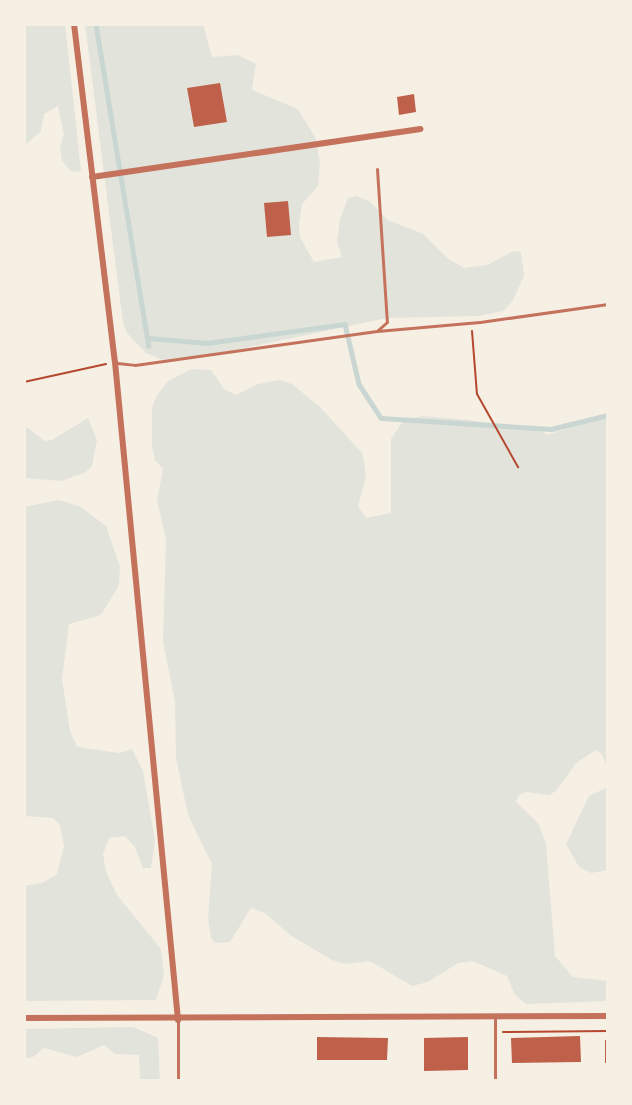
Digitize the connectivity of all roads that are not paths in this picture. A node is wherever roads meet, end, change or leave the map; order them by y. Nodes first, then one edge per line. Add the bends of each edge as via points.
1 (74, 24) edge
2 (421, 129) dead end
3 (377, 169) dead end
4 (93, 177) junction
5 (608, 304) edge
6 (377, 331) junction
7 (115, 362) junction
8 (495, 1016) junction
9 (608, 1016) edge
10 (24, 1018) edge
11 (178, 1020) junction
12 (178, 1081) edge
13 (495, 1081) edge

1 - 4 street
2 - 4 street
3 - 6 lane via 387,322
4 - 7 street
5 - 6 lane
6 - 7 lane via 135,365
7 - 11 street
8 - 9 street
8 - 11 street
8 - 13 lane
10 - 11 street
11 - 12 lane

